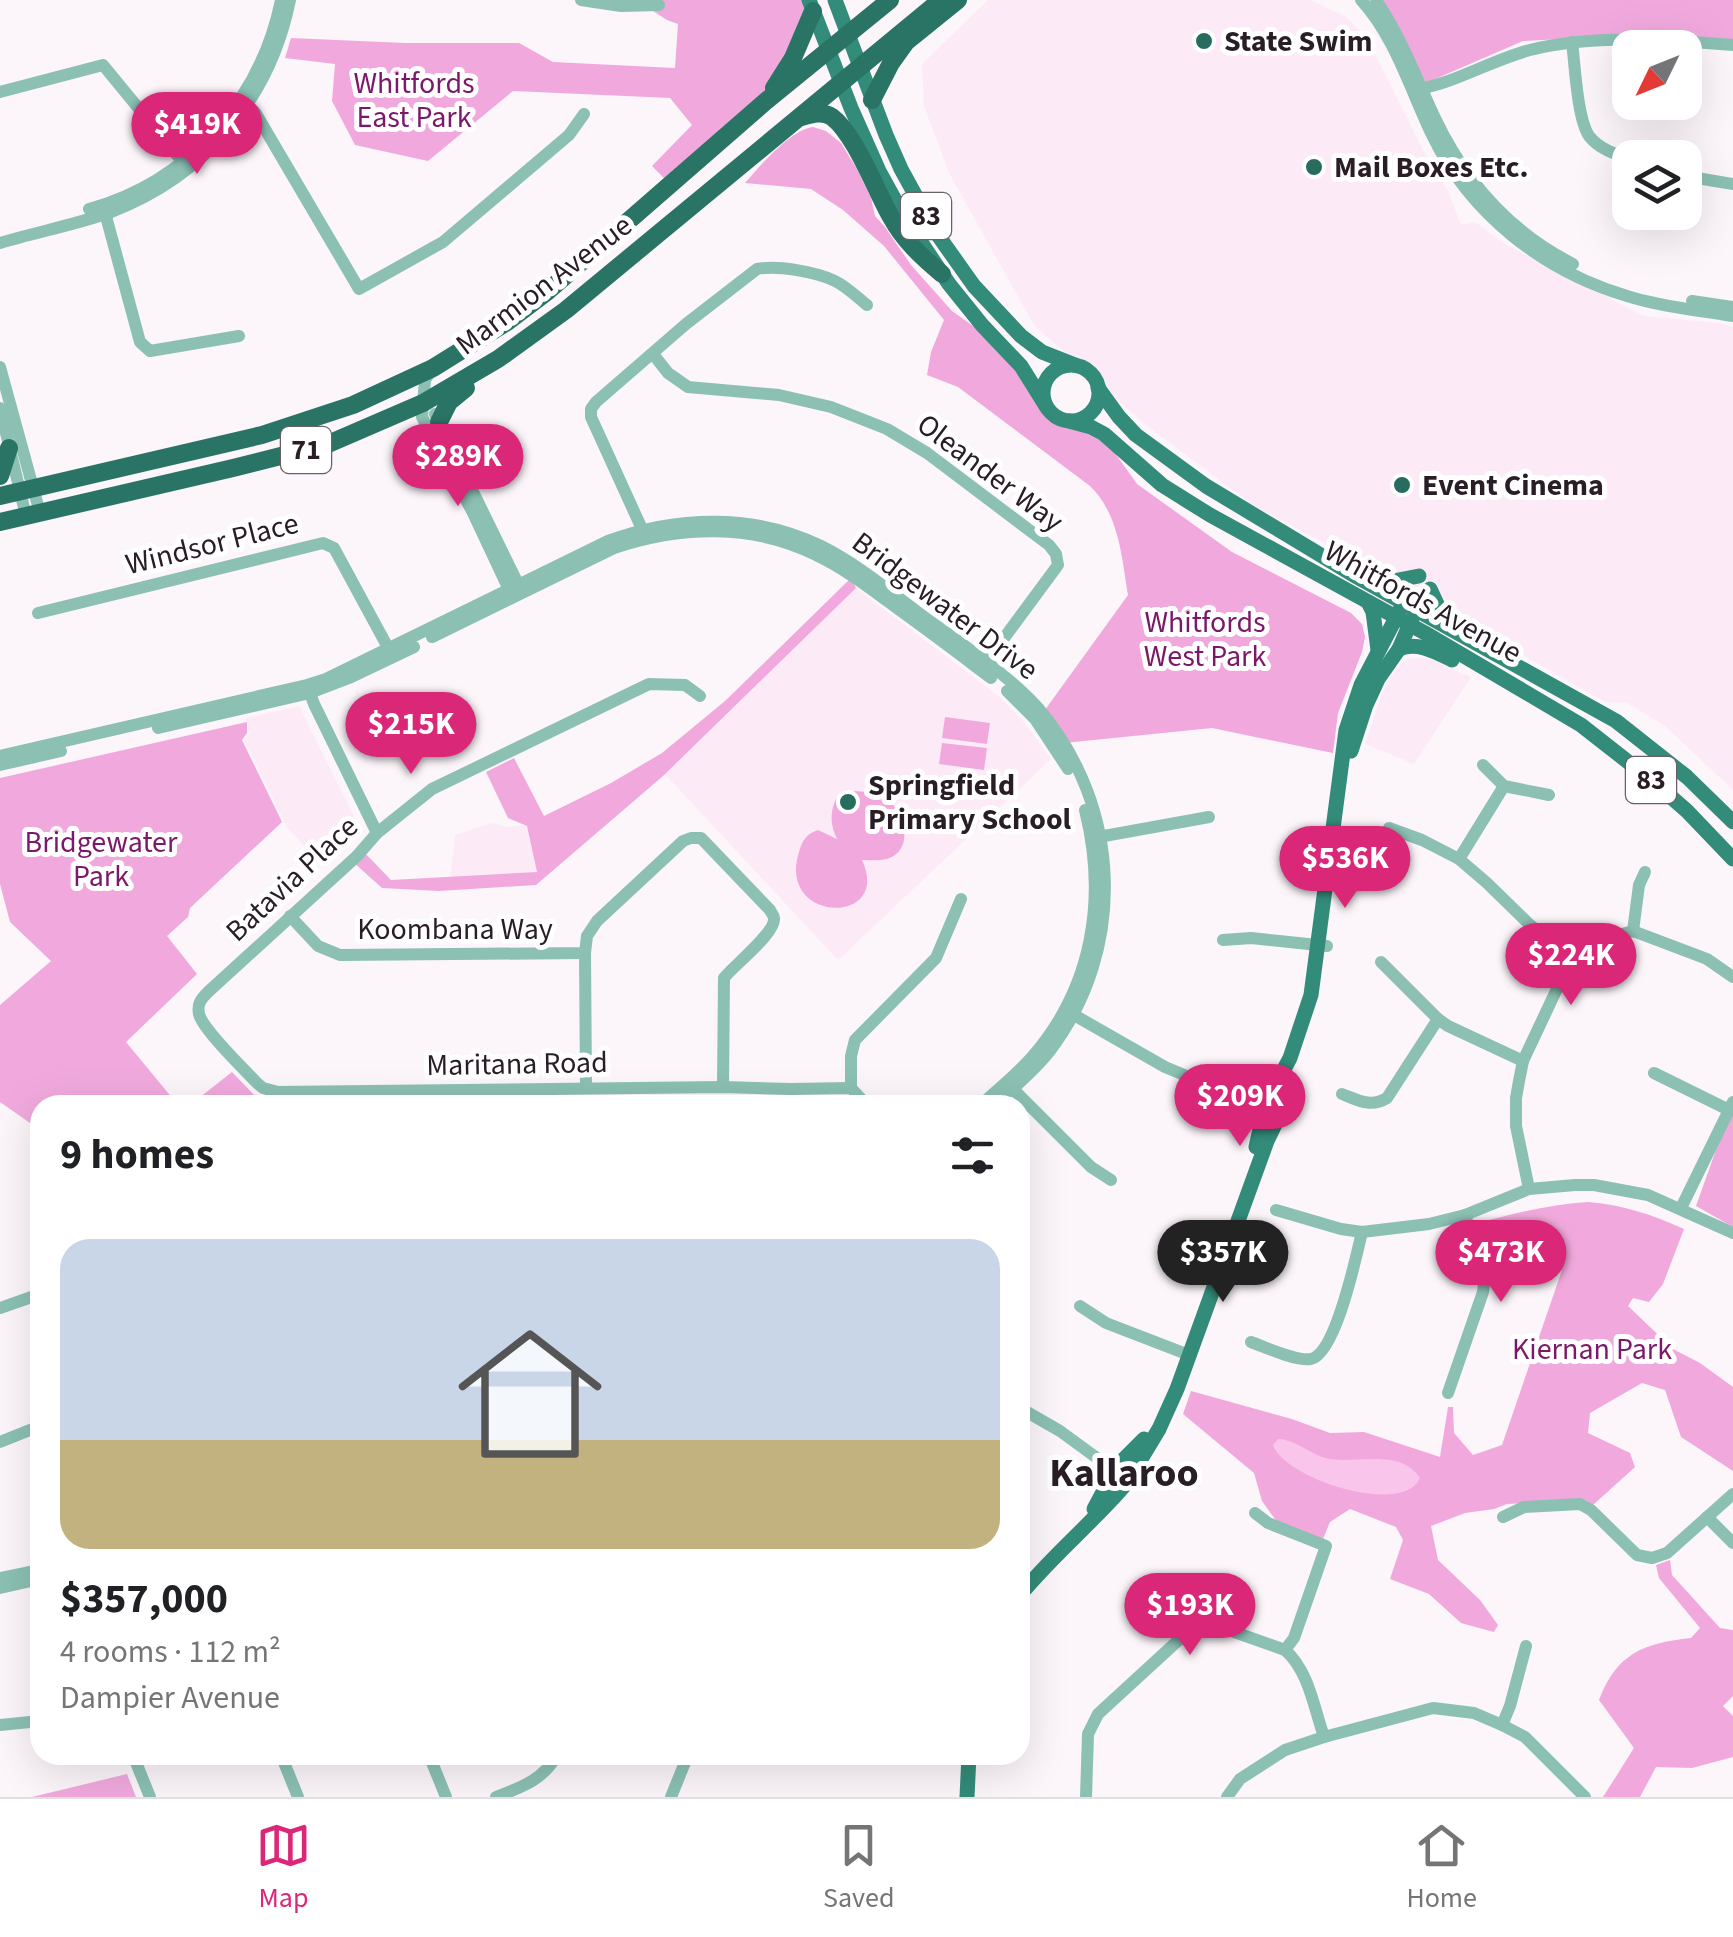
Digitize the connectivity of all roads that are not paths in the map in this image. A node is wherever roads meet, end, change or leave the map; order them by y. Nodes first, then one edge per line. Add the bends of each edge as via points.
1 (281, 0) edge
2 (290, 0) edge
3 (580, 0) edge
4 (835, 0) edge
5 (888, 0) edge
6 (941, 0) edge
7 (958, 0) edge
8 (1361, 0) edge
9 (1376, 0) edge
10 (860, 1) edge
11 (659, 5) dead end
12 (811, 5) edge
13 (848, 33) junction
14 (1572, 42) junction
15 (1733, 46) edge
16 (828, 49) junction
17 (861, 66) junction
18 (840, 82) junction
19 (1417, 90) junction
20 (0, 92) edge
21 (872, 100) junction
22 (766, 101) junction
23 (244, 103) junction
24 (584, 114) dead end
25 (802, 117) junction
26 (1612, 153) edge
27 (185, 166) junction
28 (1702, 179) edge
29 (1733, 184) edge
30 (105, 210) junction
31 (0, 234) edge
32 (0, 243) edge
33 (942, 274) junction
34 (868, 305) dead end
35 (1733, 307) edge
36 (1733, 316) edge
37 (239, 336) dead end
38 (528, 339) junction
39 (653, 354) junction
40 (1075, 365) junction
41 (0, 367) edge
42 (432, 368) junction
43 (1098, 388) junction
44 (383, 392) junction
45 (422, 403) junction
46 (1046, 406) junction
47 (0, 408) edge
48 (1069, 421) junction
49 (439, 422) junction
50 (10, 448) junction
51 (0, 476) edge
52 (26, 489) junction
53 (0, 496) edge
54 (33, 514) junction
55 (0, 522) edge
56 (643, 534) junction
57 (1357, 576) junction
58 (516, 591) junction
59 (1368, 602) junction
60 (1411, 605) junction
61 (38, 613) dead end
62 (1402, 621) junction
63 (1447, 627) junction
64 (1398, 649) junction
65 (1378, 650) junction
66 (391, 654) junction
67 (983, 667) junction
68 (1516, 685) junction
69 (309, 689) junction
70 (700, 696) dead end
71 (0, 756) edge
72 (0, 765) edge
73 (1483, 765) dead end
74 (1504, 786) junction
75 (1705, 794) junction
76 (1548, 795) dead end
77 (1733, 810) edge
78 (1208, 817) dead end
79 (1733, 822) edge
80 (1389, 828) dead end
81 (377, 833) junction
82 (1096, 837) junction
83 (1459, 859) junction
84 (1733, 859) edge
85 (1644, 872) dead end
86 (961, 899) dead end
87 (290, 916) junction
88 (1634, 931) junction
89 (1223, 940) dead end
90 (1323, 945) junction
91 (585, 953) junction
92 (1571, 959) junction
93 (1381, 962) dead end
94 (1733, 977) edge
95 (1070, 1009) junction
96 (199, 1010) joint
97 (1438, 1019) junction
98 (1524, 1061) junction
99 (1654, 1073) dead end
100 (1010, 1085) junction
101 (723, 1086) junction
102 (586, 1088) junction
103 (851, 1088) junction
104 (791, 1089) junction
105 (1342, 1094) dead end
106 (791, 1095) edge
107 (858, 1095) edge
108 (996, 1095) edge
109 (1002, 1095) edge
110 (1020, 1095) edge
111 (1271, 1103) junction
112 (1030, 1106) edge
113 (1731, 1106) edge
114 (1111, 1180) dead end
115 (1529, 1190) junction
116 (1681, 1208) junction
117 (1276, 1210) dead end
118 (1464, 1215) junction
119 (1362, 1232) junction
120 (1733, 1233) edge
121 (30, 1298) edge
122 (1080, 1306) dead end
123 (0, 1308) edge
124 (1251, 1342) dead end
125 (1185, 1354) junction
126 (1448, 1394) dead end
127 (1030, 1414) edge
128 (30, 1430) edge
129 (0, 1442) edge
130 (1119, 1474) junction
131 (1733, 1494) edge
132 (1255, 1513) dead end
133 (1503, 1516) dead end
134 (1708, 1517) junction
135 (1733, 1543) edge
136 (30, 1572) edge
137 (1030, 1572) edge
138 (0, 1578) edge
139 (30, 1581) edge
140 (1030, 1583) edge
141 (0, 1588) edge
142 (1526, 1646) dead end
143 (1286, 1650) junction
144 (30, 1722) edge
145 (1502, 1724) junction
146 (0, 1725) edge
147 (1324, 1737) junction
148 (137, 1765) edge
149 (285, 1765) edge
150 (432, 1765) edge
151 (550, 1765) edge
152 (684, 1765) edge
153 (971, 1765) edge
154 (973, 1765) edge
155 (150, 1797) edge
156 (298, 1797) edge
157 (446, 1797) edge
158 (496, 1797) edge
159 (670, 1797) edge
160 (966, 1797) edge
161 (974, 1797) edge
162 (1086, 1797) edge
163 (1226, 1797) edge
164 (1584, 1797) edge

1 - 23 street
2 - 23 street via 271,62
3 - 11 street
4 - 13 main road, 83
5 - 10 highway
5 - 13 highway, Marmion Avenue / 71
6 - 17 highway, Marmion Avenue / 71
7 - 21 highway via 906,42
8 - 19 street via 1384,27
9 - 19 street via 1394,26
12 - 16 main road, 83
12 - 22 highway via 793,58
13 - 16 highway, Marmion Avenue / 71
13 - 17 main road, 83
14 - 15 street via 1657,39
14 - 19 street via 1526,51
14 - 26 street via 1582,120 1590,137
16 - 18 main road, 83
16 - 22 highway, Marmion Avenue / 71
17 - 18 highway, Marmion Avenue / 71
17 - 21 main road, 83
18 - 25 highway, Marmion Avenue / 71
18 - 33 main road, 83 via 888,187
19 - 35 street via 1466,172 1532,240 1612,283
19 - 36 street via 1458,178 1513,238 1625,296
20 - 27 street via 103,65
21 - 40 main road, 83 via 917,201 966,276 1034,347
22 - 42 highway, Marmion Avenue / 71 via 548,291
23 - 24 street via 359,289 443,242 569,135
23 - 27 street via 216,145
25 - 33 highway via 828,115 848,134 897,228
25 - 38 highway, Marmion Avenue / 71
27 - 30 street via 155,192
28 - 29 street
30 - 31 street
30 - 32 street
30 - 37 street via 140,342 150,351
33 - 46 main road, 83 via 1028,374
34 - 39 street via 825,277 764,268
38 - 45 highway, Marmion Avenue / 71
38 - 49 highway via 522,351 454,396
39 - 56 street via 590,414
39 - 67 street, Oleander Way via 688,388 779,395 887,429 1050,545 1058,565
40 - 43 main road, 83 via 1091,373
40 - 46 main road via 1048,376
41 - 52 street
42 - 44 highway, Marmion Avenue / 71
42 - 45 street
43 - 48 main road via 1092,411
43 - 57 main road, Whitfords Avenue / 83 via 1127,427 1172,463
44 - 45 highway
44 - 52 highway, Marmion Avenue / 71 via 262,434
45 - 49 street
45 - 54 highway, Marmion Avenue / 71 via 328,444
45 - 58 street via 422,417
46 - 48 main road, 83
47 - 50 street
48 - 59 main road, Whitfords Avenue / 83 via 1104,434 1210,515
49 - 58 street
50 - 51 highway
50 - 52 street
52 - 53 highway, Marmion Avenue / 71
52 - 54 street
54 - 55 highway, Marmion Avenue / 71
56 - 58 street, Bridgewater Drive
56 - 67 street, Bridgewater Drive via 723,532 789,544 839,567
57 - 60 main road, Whitfords Avenue / 83
57 - 63 main road via 1424,582
58 - 66 street, Bridgewater Drive
59 - 62 main road, Whitfords Avenue / 83
59 - 65 main road
60 - 62 main road
60 - 63 main road, Whitfords Avenue / 83
61 - 66 street, Windsor Place via 323,542 334,548
62 - 64 main road
62 - 65 main road
62 - 68 main road, Whitfords Avenue / 83
63 - 75 main road, Whitfords Avenue / 83 via 1616,722
64 - 68 main road via 1433,650
64 - 90 main road via 1354,739
65 - 90 main road via 1346,730
66 - 69 street, Bridgewater Drive
67 - 82 street, Bridgewater Drive via 1027,696 1063,740 1088,791
68 - 84 main road, Whitfords Avenue / 83 via 1623,756
69 - 71 street, Bridgewater Drive
69 - 72 street, Bridgewater Drive
69 - 81 street
70 - 81 street, Batavia Place via 685,685 636,689 432,789
73 - 74 street
74 - 76 street
74 - 83 street
75 - 77 main road
75 - 79 main road, Whitfords Avenue / 83
78 - 82 street
80 - 83 street
81 - 87 street, Batavia Place
82 - 95 street, Bridgewater Drive via 1105,878 1100,932 1090,975
83 - 92 street
85 - 88 street
86 - 103 street via 936,958 855,1040
87 - 91 street, Koombana Way via 318,946 340,955
87 - 96 street, Batavia Place via 202,998
88 - 92 street via 1602,939
88 - 94 street via 1707,959
89 - 90 street
90 - 111 main road via 1313,1018 1288,1082
91 - 101 street, Koombana Way via 592,926 683,841 696,837 708,844 774,918 766,936 724,978
91 - 102 street
92 - 98 street
93 - 97 street
95 - 100 street, Bridgewater Drive
95 - 111 street via 1165,1067
96 - 102 street, Maritana Road via 258,1083 278,1092
97 - 98 street
97 - 105 street via 1387,1098 1368,1104
98 - 115 street via 1516,1126
99 - 113 street
100 - 108 street, Bridgewater Drive
100 - 109 street, Bridgewater Drive
100 - 110 street
101 - 102 street, Maritana Road
101 - 104 street, Maritana Road
103 - 104 street, Maritana Road
103 - 107 street
104 - 106 street
111 - 125 main road via 1267,1142
112 - 114 street
113 - 116 street
115 - 116 street via 1610,1187
115 - 118 street
116 - 120 street
117 - 119 street
118 - 119 street
118 - 126 street via 1485,1279
119 - 124 street via 1322,1352 1301,1360
121 - 123 street
122 - 125 street via 1106,1324
125 - 130 main road via 1158,1429
127 - 130 street
128 - 129 street
130 - 137 main road
130 - 140 main road via 1094,1520
131 - 134 street
132 - 143 street via 1326,1546
133 - 134 street via 1524,1507 1580,1504 1636,1555 1652,1558
134 - 135 street
136 - 138 street
139 - 141 street
142 - 145 street
143 - 147 street via 1302,1671
143 - 162 street via 1209,1623 1195,1625 1098,1714 1088,1734
144 - 146 street
145 - 147 street via 1433,1708
145 - 164 street via 1525,1737
147 - 163 street via 1285,1750 1240,1779
148 - 155 street
149 - 156 street
150 - 157 street
151 - 158 street via 542,1776
152 - 159 street
153 - 160 main road
154 - 161 main road

